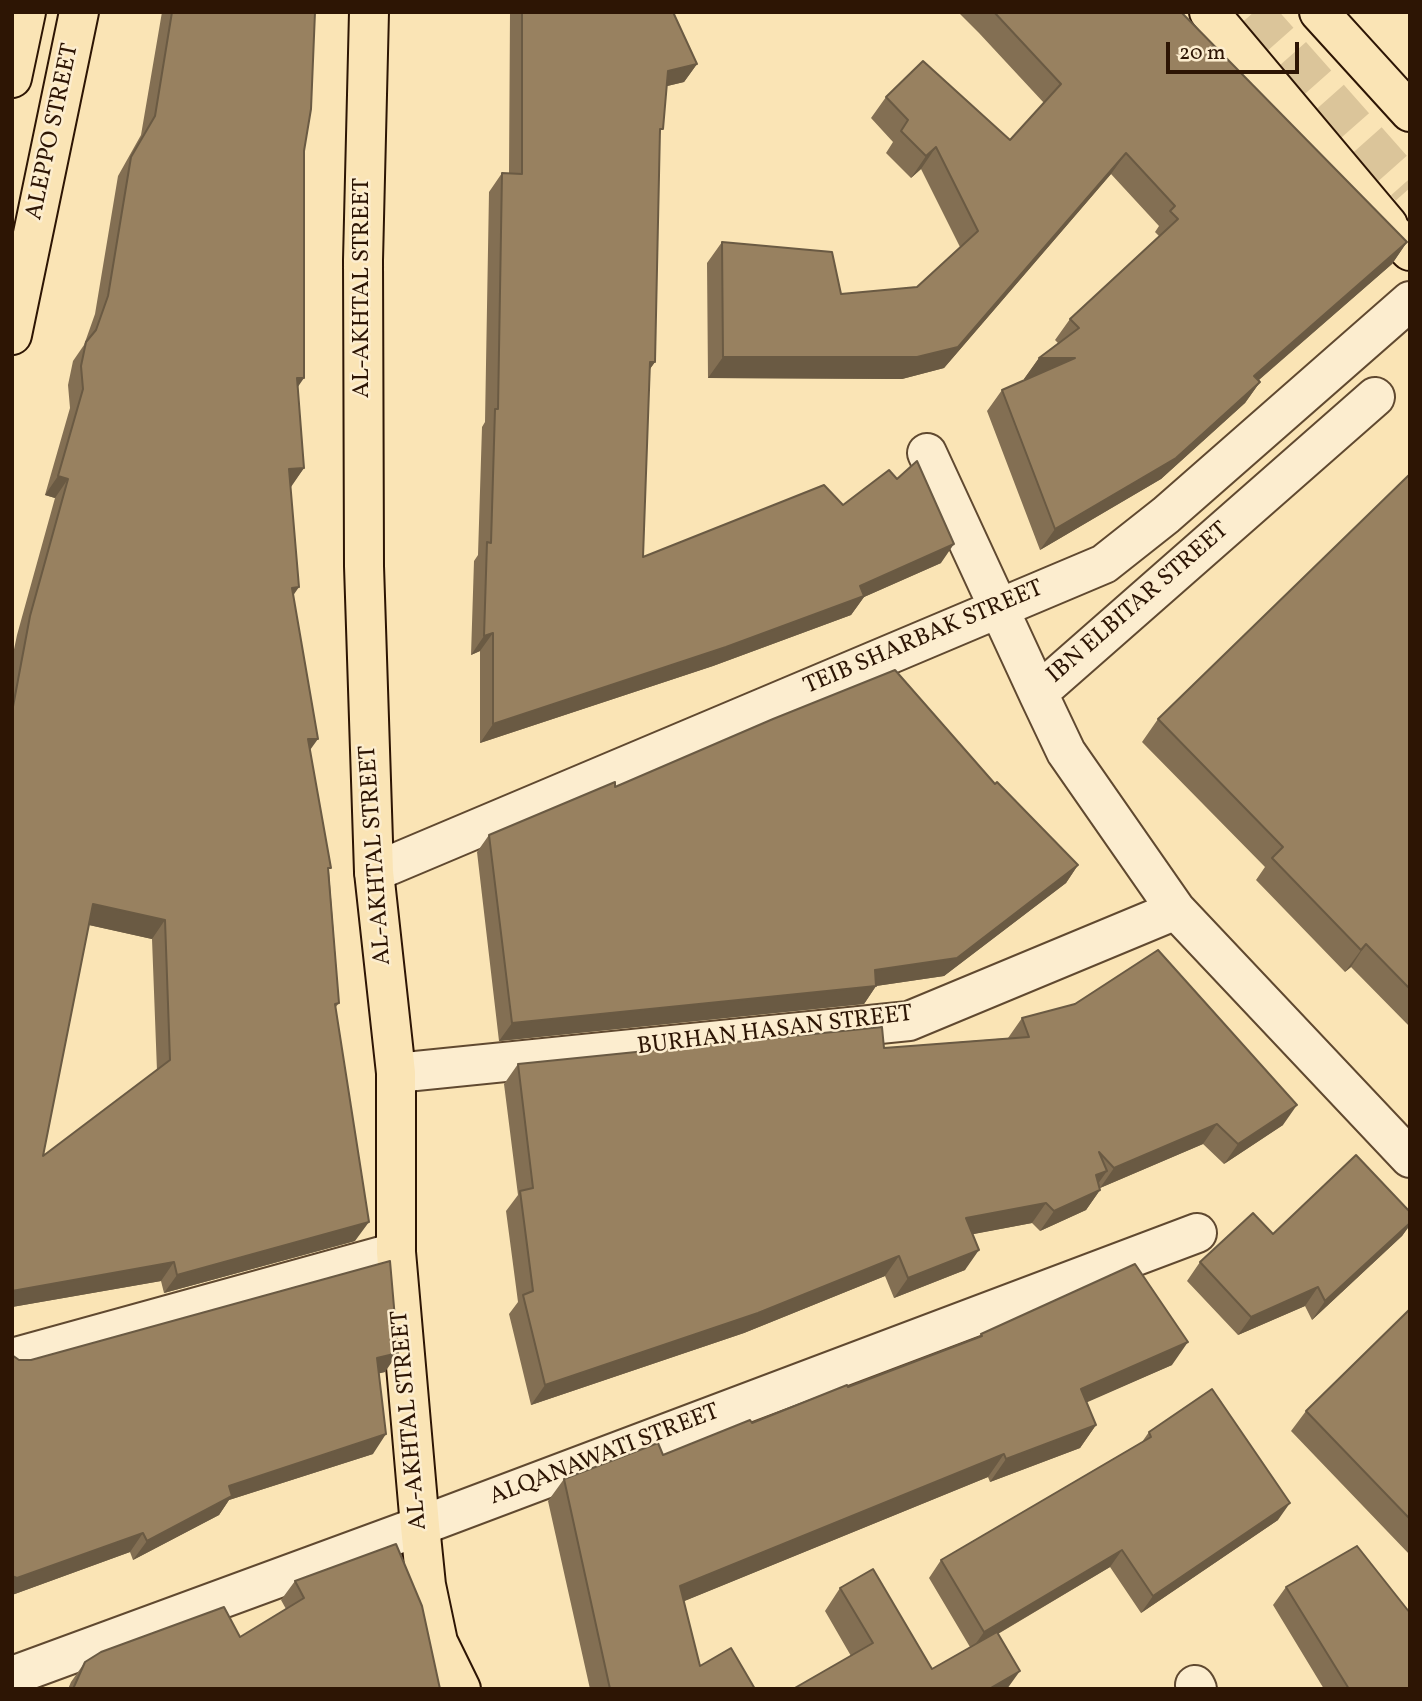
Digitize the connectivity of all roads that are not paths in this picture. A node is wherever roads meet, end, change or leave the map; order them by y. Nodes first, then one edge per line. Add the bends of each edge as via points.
1 (26, 12) edge
2 (79, 12) edge
3 (369, 12) edge
4 (1177, 12) edge
5 (1209, 12) edge
6 (1319, 12) edge
7 (12, 78) edge
8 (1410, 113) edge
9 (1405, 246) edge
10 (1410, 301) edge
11 (12, 335) edge
12 (1375, 397) dead end
13 (927, 453) dead end
14 (998, 608) junction
15 (1038, 693) junction
16 (374, 872) junction
17 (1175, 910) junction
18 (396, 1073) junction
19 (1410, 1158) edge
20 (1196, 1233) dead end
21 (396, 1251) junction
22 (12, 1358) edge
23 (420, 1527) junction
24 (12, 1676) edge
25 (461, 1689) edge

1 - 7 main road
2 - 11 main road, ALEPPO STREET
3 - 16 main road, AL-AKHTAL STREET via 363,260 364,538
4 - 9 main road
5 - 9 main road
6 - 8 main road
10 - 14 street, TEIB SHARBAK STREET via 1104,564
12 - 15 street, IBN ELBITAR STREET
13 - 14 street
14 - 15 street
14 - 16 street, TEIB SHARBAK STREET
15 - 17 street, IBN ELBITAR STREET via 1066,752
16 - 18 main road, AL-AKHTAL STREET
17 - 18 street, BURHAN HASAN STREET via 909,1021
17 - 19 street, IBN ELBITAR STREET
18 - 21 main road, AL-AKHTAL STREET
20 - 23 street, ALQANAWATI STREET
21 - 22 street
21 - 23 main road, AL-AKHTAL STREET
23 - 24 street, ALQANAWATI STREET
23 - 25 main road, AL-AKHTAL STREET via 439,1643

